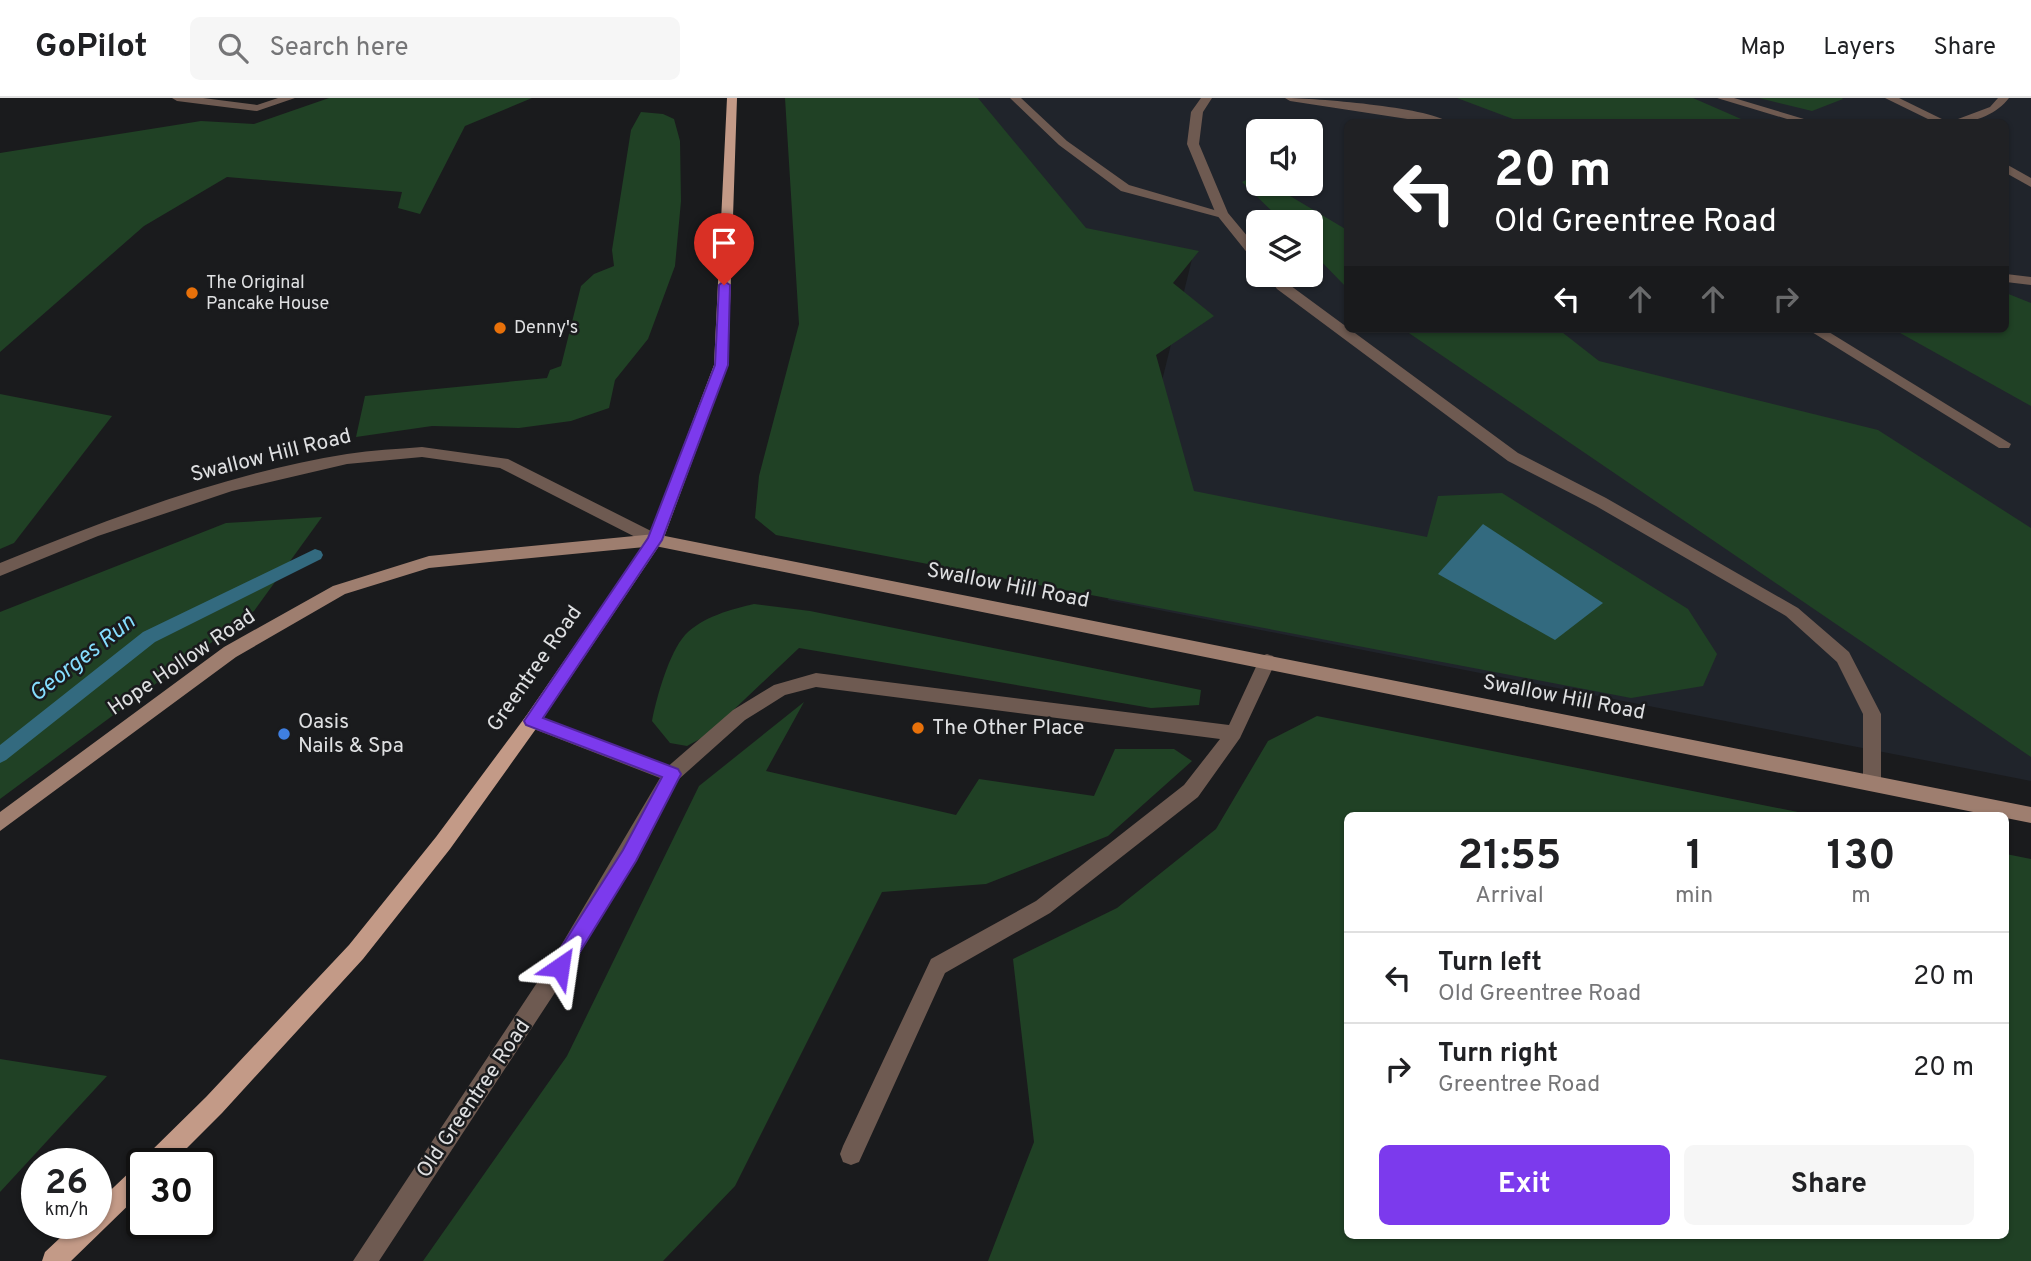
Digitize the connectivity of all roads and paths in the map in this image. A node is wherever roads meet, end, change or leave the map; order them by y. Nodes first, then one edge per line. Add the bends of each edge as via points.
1 (177, 98) edge
2 (289, 98) edge
3 (732, 98) edge
4 (1015, 98) edge
5 (1207, 98) edge
6 (1290, 98) edge
7 (1722, 98) edge
8 (1889, 98) edge
9 (2004, 98) edge
10 (1427, 119) edge
11 (1791, 119) edge
12 (1935, 119) edge
13 (1965, 119) edge
14 (2009, 170) edge
15 (2031, 183) edge
16 (1222, 214) junction
17 (1246, 243) edge
18 (2009, 278) edge
19 (2031, 281) edge
20 (1283, 287) edge
21 (1344, 332) edge
22 (1345, 333) edge
23 (1821, 333) edge
24 (2004, 444) dead end
25 (655, 540) junction
26 (0, 570) edge
27 (1267, 661) junction
28 (532, 721) junction
29 (1234, 733) junction
30 (672, 774) junction
31 (1872, 783) junction
32 (2031, 815) edge
33 (0, 823) edge
34 (170, 1148) edge
35 (851, 1154) dead end
36 (126, 1191) edge
37 (112, 1205) edge
38 (77, 1239) edge
39 (54, 1261) edge
40 (365, 1261) edge

1 - 2 street via 257,108
3 - 25 main road, Greentree Road via 721,365
4 - 16 street via 1063,143 1125,188
5 - 16 street via 1197,112 1193,144
6 - 10 street
7 - 11 street
8 - 12 street
9 - 13 street via 1994,109
14 - 15 street
16 - 17 street
18 - 19 street
20 - 21 street
22 - 31 street via 1513,457 1792,612 1843,657 1872,714
23 - 24 street
25 - 26 street, Swallow Hill Road via 503,463 422,452 347,458 229,486 92,532
25 - 27 street, Swallow Hill Road
25 - 28 main road, Greentree Road
25 - 33 street, Hope Hollow Road via 429,562 339,590 230,652
27 - 29 street
27 - 31 street, Swallow Hill Road
28 - 30 street
28 - 34 main road, Greentree Road via 356,952
29 - 30 street via 817,680 780,690 739,715
29 - 35 street via 1191,791 1043,907 938,966
30 - 40 street, Old Greentree Road via 629,855 504,1056
31 - 32 street, Swallow Hill Road
36 - 37 main road
38 - 39 main road

